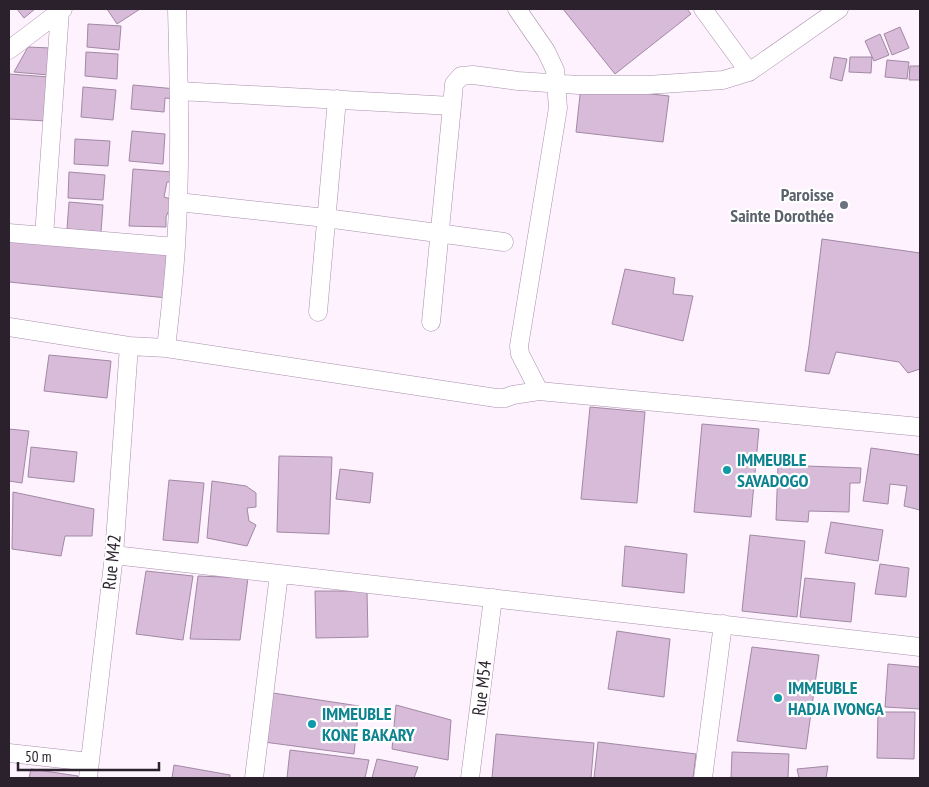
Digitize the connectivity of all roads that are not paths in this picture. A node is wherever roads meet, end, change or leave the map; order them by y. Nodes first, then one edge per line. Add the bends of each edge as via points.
1 (177, 9) edge
2 (517, 9) edge
3 (703, 9) edge
4 (839, 9) edge
5 (62, 10) edge
6 (9, 50) edge
7 (749, 72) junction
8 (556, 83) junction
9 (179, 91) junction
10 (337, 99) junction
11 (452, 106) junction
12 (178, 202) junction
13 (326, 218) junction
14 (9, 233) edge
15 (440, 234) junction
16 (44, 236) junction
17 (504, 242) dead end
18 (176, 247) junction
19 (318, 312) dead end
20 (431, 322) dead end
21 (9, 327) edge
22 (129, 346) junction
23 (166, 348) junction
24 (540, 391) junction
25 (920, 427) edge
26 (114, 555) junction
27 (279, 574) junction
28 (493, 598) junction
29 (723, 624) junction
30 (920, 647) edge
31 (9, 753) edge
32 (89, 770) edge
33 (254, 778) edge
34 (470, 778) edge
35 (703, 778) edge

1 - 9 street
2 - 8 street via 546,52 555,70
3 - 7 street
4 - 7 street
5 - 6 street
5 - 16 street
7 - 8 street via 722,80 646,85
8 - 11 street via 461,76 454,84
8 - 24 street via 558,108 519,346
9 - 10 street
9 - 12 street
10 - 11 street
10 - 13 street
11 - 15 street
12 - 13 street
12 - 18 street
13 - 15 street
13 - 19 street
14 - 16 street
15 - 17 street
15 - 20 street
16 - 18 street
18 - 23 street
21 - 22 street
22 - 23 street
22 - 26 street, Rue M42
23 - 24 street via 496,398
24 - 25 street
26 - 27 street
26 - 32 street, Rue M42
27 - 28 street
27 - 33 street
28 - 29 street
28 - 34 street, Rue M54
29 - 30 street
29 - 35 street
31 - 32 street

